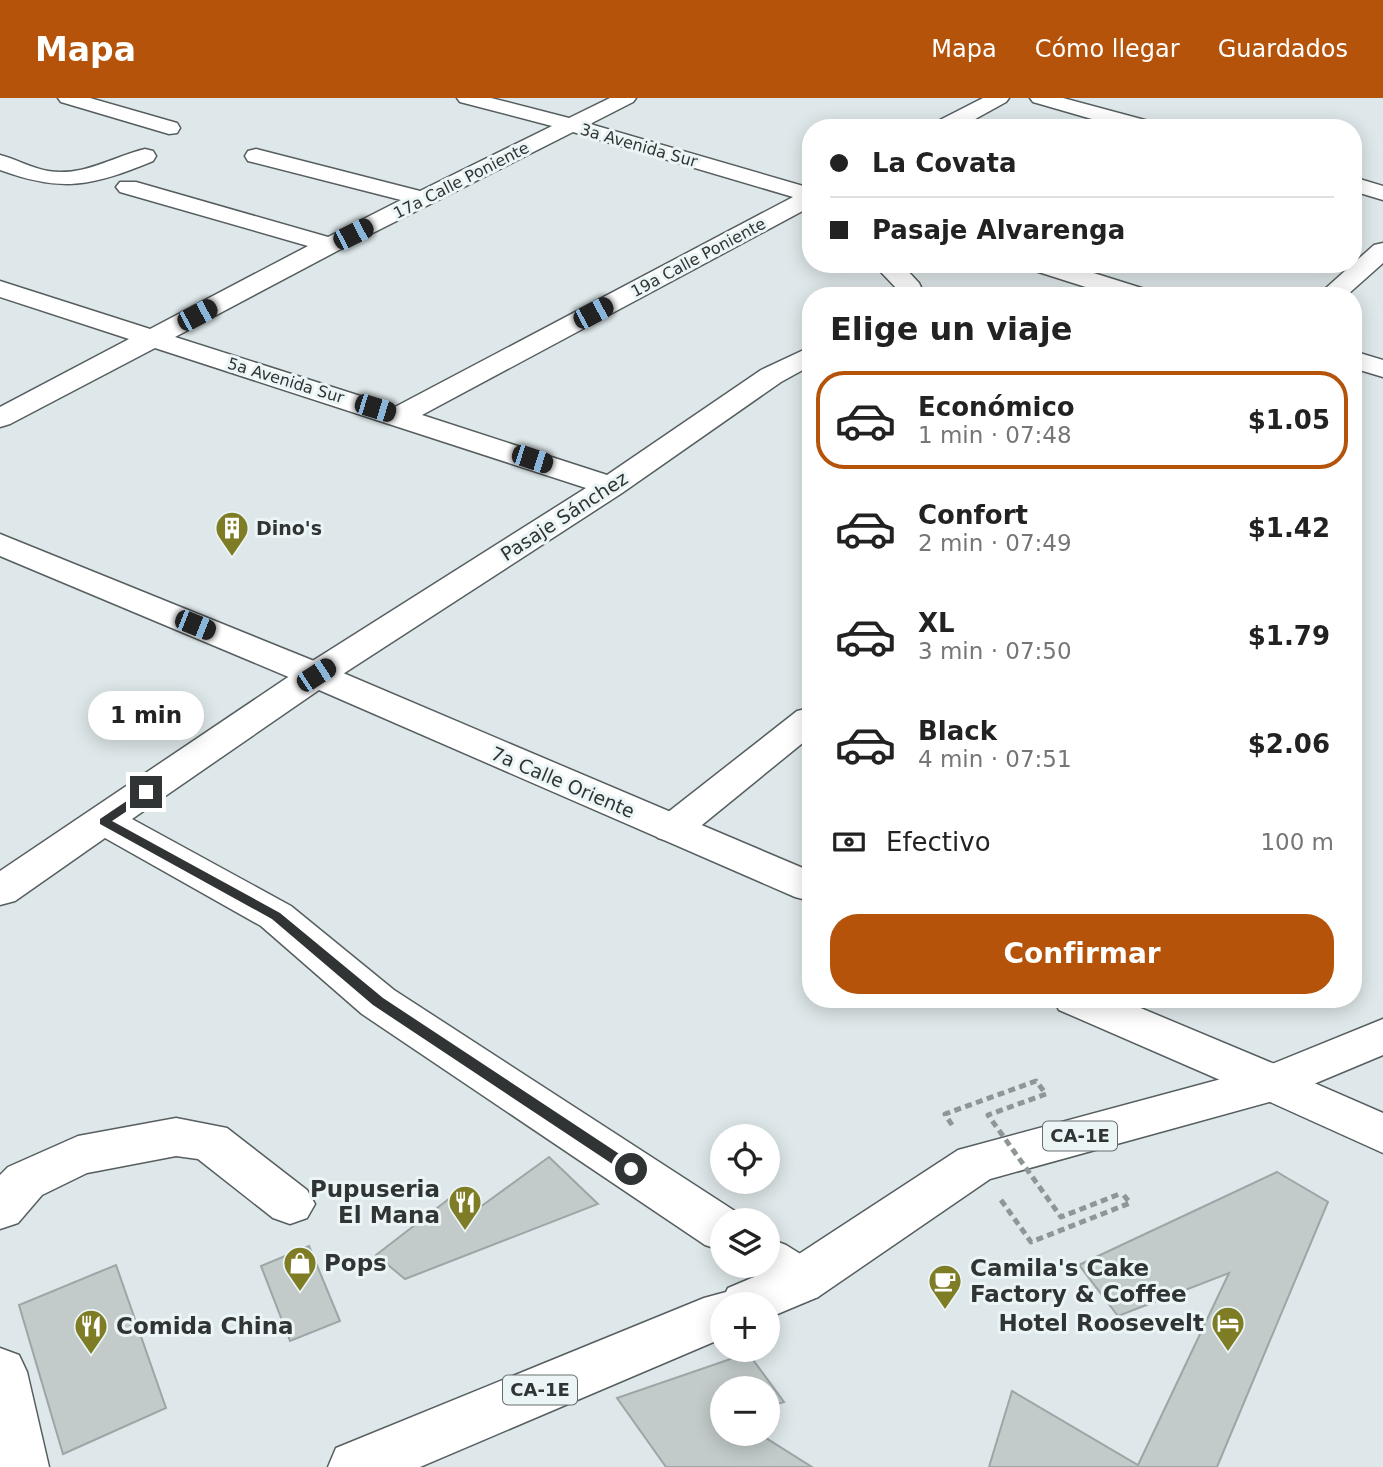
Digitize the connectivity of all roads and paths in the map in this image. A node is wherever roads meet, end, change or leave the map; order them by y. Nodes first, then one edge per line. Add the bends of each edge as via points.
1 (68, 98) edge
2 (467, 98) edge
3 (626, 98) edge
4 (999, 98) edge
5 (1040, 98) edge
6 (959, 119) edge
7 (1116, 119) edge
8 (571, 125) junction
9 (169, 128) dead end
10 (145, 156) dead end
11 (256, 156) dead end
12 (0, 162) edge
13 (1362, 186) edge
14 (128, 187) dead end
15 (1383, 192) edge
16 (802, 194) edge
17 (423, 199) junction
18 (802, 200) edge
19 (330, 245) junction
20 (1383, 250) edge
21 (1362, 268) edge
22 (895, 273) edge
23 (1067, 273) edge
24 (1356, 273) edge
25 (909, 287) edge
26 (1113, 287) edge
27 (1340, 287) edge
28 (0, 289) edge
29 (153, 338) junction
30 (802, 359) edge
31 (1362, 362) edge
32 (1383, 369) edge
33 (399, 415) junction
34 (0, 418) edge
35 (611, 486) junction
36 (0, 544) edge
37 (316, 675) junction
38 (802, 725) edge
39 (104, 821) junction
40 (672, 829) junction
41 (802, 884) edge
42 (0, 891) edge
43 (1096, 1008) edge
44 (1383, 1036) edge
45 (1273, 1083) junction
46 (1046, 1094) dead end
47 (1383, 1134) edge
48 (1122, 1193) dead end
49 (290, 1204) dead end
50 (0, 1208) edge
51 (710, 1221) edge
52 (784, 1271) edge
53 (760, 1292) edge
54 (710, 1319) edge
55 (0, 1372) edge
56 (21, 1467) edge
57 (356, 1467) edge

1 - 9 main road
2 - 8 main road, 3a Avenida Sur
3 - 8 main road, 17a Calle Poniente
4 - 6 main road
5 - 7 main road
8 - 16 main road, 3a Avenida Sur
8 - 17 main road, 17a Calle Poniente
10 - 12 main road via 116,168 62,178
11 - 17 main road
13 - 15 main road
14 - 19 main road
17 - 19 main road, 17a Calle Poniente
18 - 33 main road, 19a Calle Poniente
19 - 29 main road, 17a Calle Poniente
20 - 21 main road
22 - 25 main road
23 - 26 main road
24 - 27 main road
28 - 29 main road, 5a Avenida Sur
29 - 33 main road, 5a Avenida Sur
29 - 34 main road, 17a Calle Poniente
30 - 35 main road, Pasaje Sánchez
31 - 32 main road
33 - 35 main road, 5a Avenida Sur
35 - 37 main road, Pasaje Sánchez
36 - 37 main road, 7a Calle Oriente
37 - 39 main road, Pasaje Sánchez
37 - 40 main road, 7a Calle Oriente
38 - 40 main road
39 - 42 main road, Pasaje Sánchez
39 - 51 main road via 276,916 378,1002
40 - 41 main road, 7a Calle Oriente
43 - 45 main road
44 - 45 main road, CA-1E
45 - 47 main road
45 - 52 main road, CA-1E via 975,1164
46 - 48 path, bridge via 988,1115 1061,1217
49 - 50 main road via 210,1142 176,1138 78,1155 25,1181
52 - 53 main road, CA-1E
54 - 57 main road, CA-1E
55 - 56 main road

